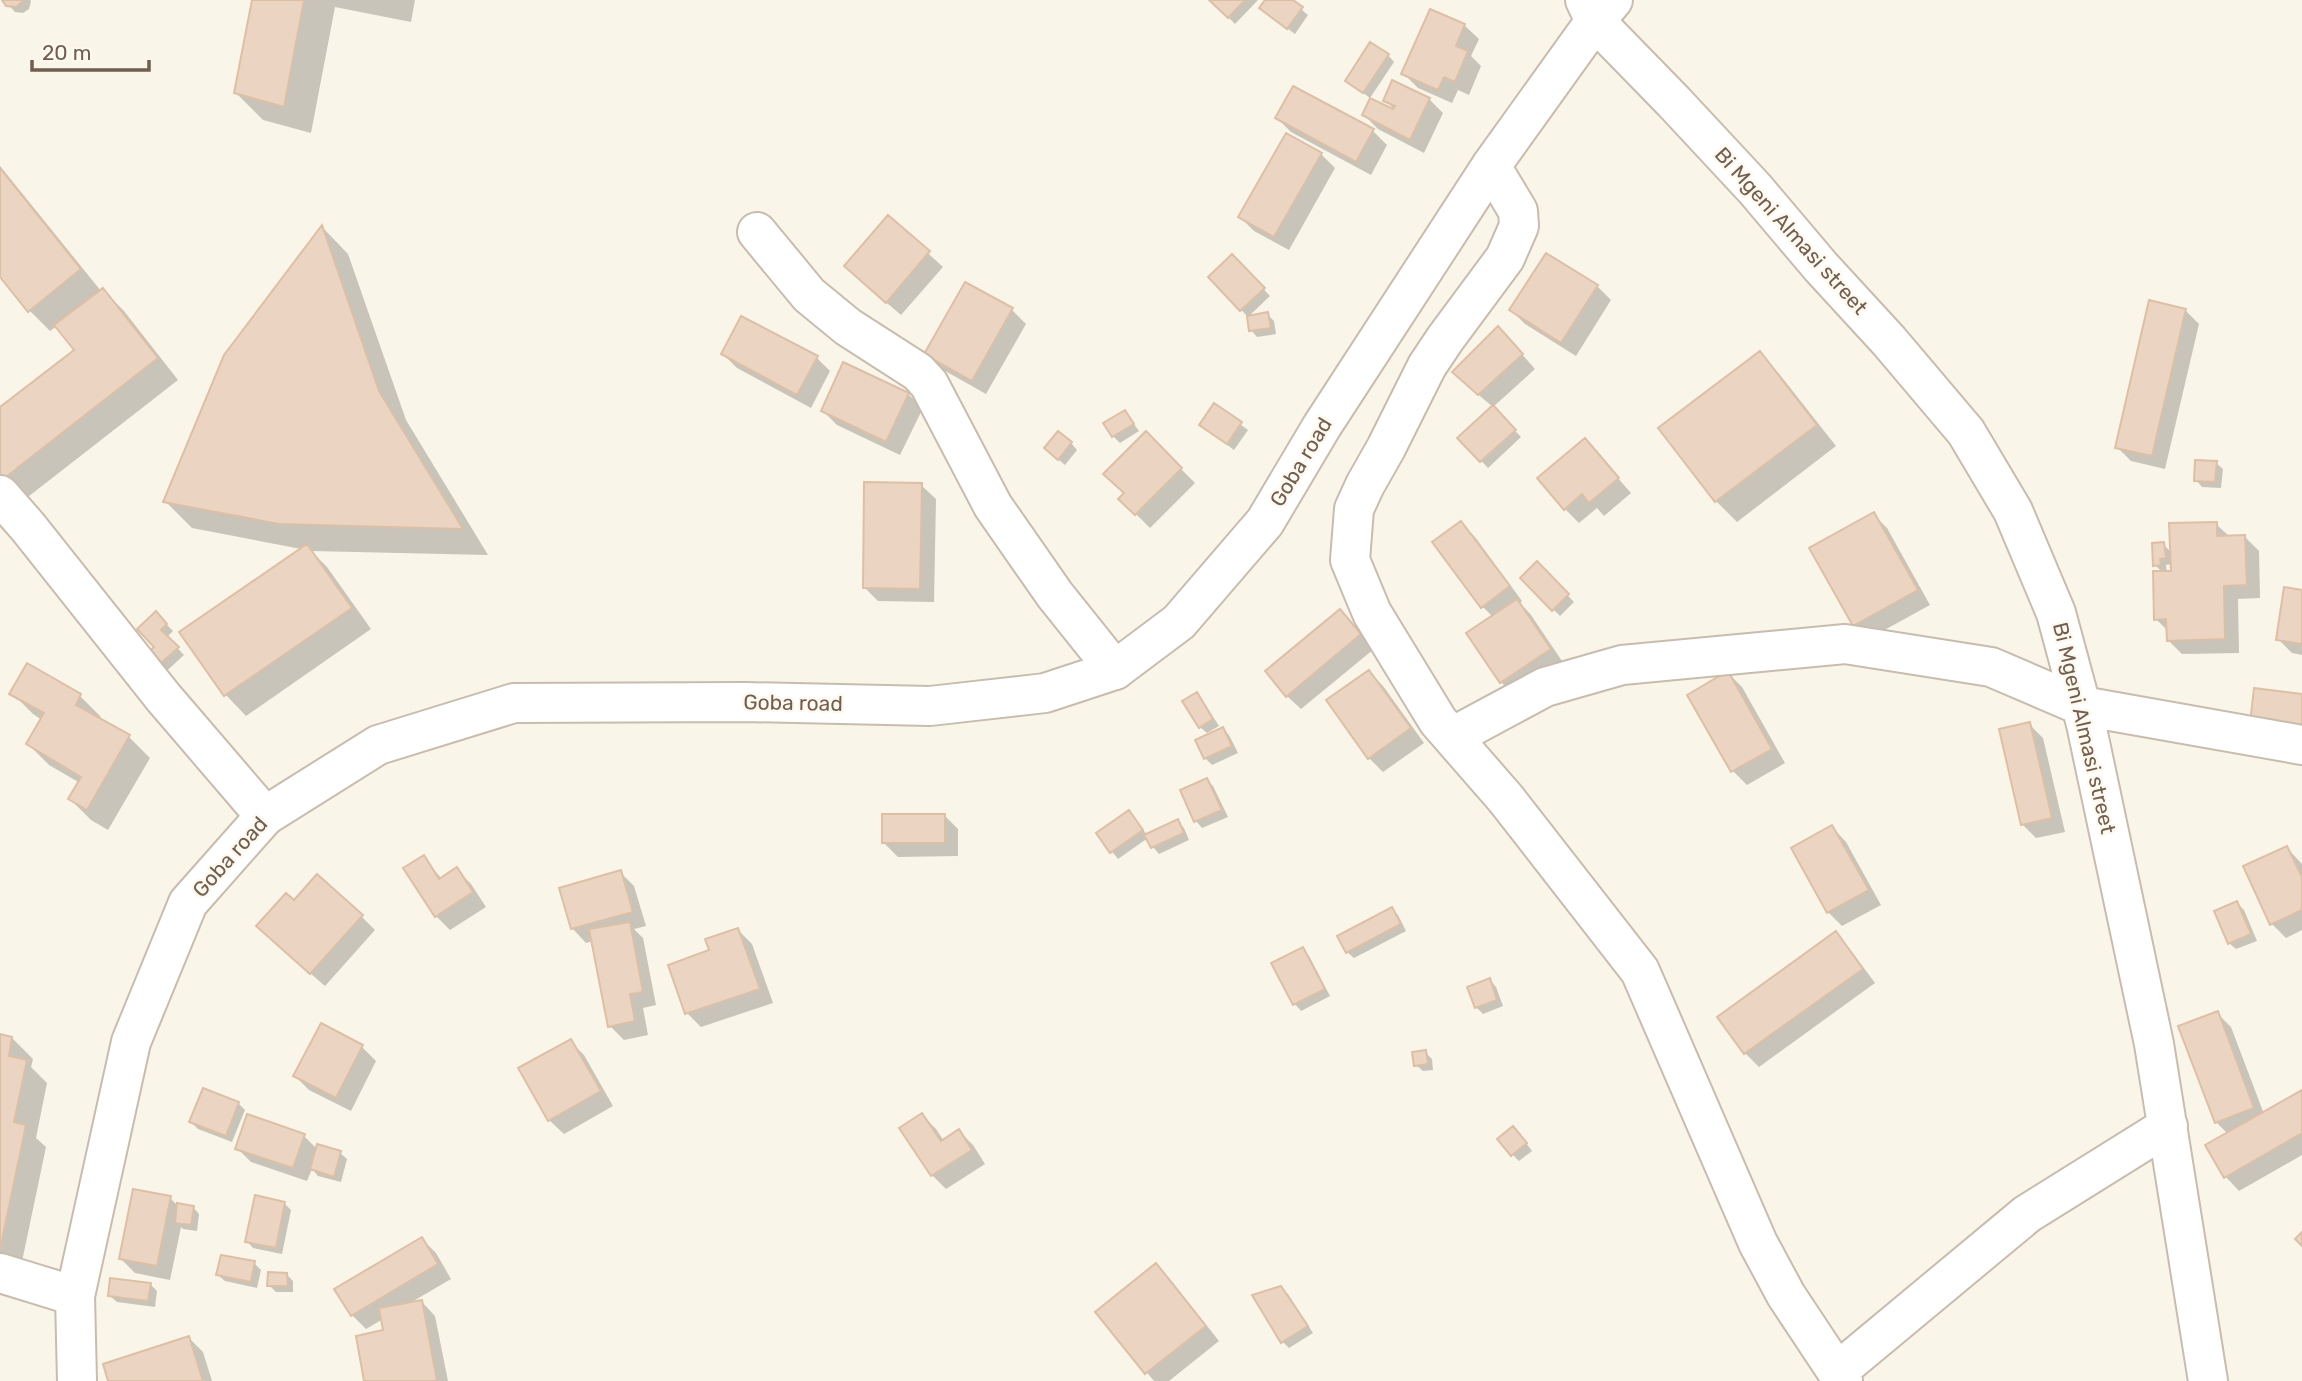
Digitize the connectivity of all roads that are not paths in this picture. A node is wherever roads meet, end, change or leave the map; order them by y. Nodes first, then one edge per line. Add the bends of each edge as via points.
1 (1598, 7) edge
2 (1491, 166) junction
3 (757, 232) dead end
4 (0, 495) edge
5 (1115, 670) junction
6 (2082, 706) junction
7 (1452, 737) junction
8 (2302, 745) edge
9 (265, 816) junction
10 (2168, 1126) junction
11 (0, 1273) edge
12 (75, 1296) junction
13 (1840, 1377) edge
14 (77, 1381) edge
15 (2208, 1381) edge

1 - 2 street, Goba road
1 - 6 street, Bi Mgeni Almasi street via 1675,102 1966,432 2013,511 2035,562 2056,613
2 - 5 street, Goba road via 1265,522 1178,622
2 - 7 street via 1518,211 1519,226 1505,258 1427,366 1365,485 1354,509 1350,560 1372,612
3 - 5 street via 808,295 929,384 993,506
4 - 9 street
5 - 9 street, Goba road via 1045,693 930,706 514,703 378,745
6 - 7 street via 1991,667 1846,644 1622,665 1545,687
6 - 8 street
6 - 10 street, Bi Mgeni Almasi street
7 - 13 street via 1640,971 1758,1243
9 - 12 street, Goba road via 188,904 131,1042
10 - 13 street via 2027,1214
10 - 15 street, Bi Mgeni Almasi street
11 - 12 street
12 - 14 street, Goba road

